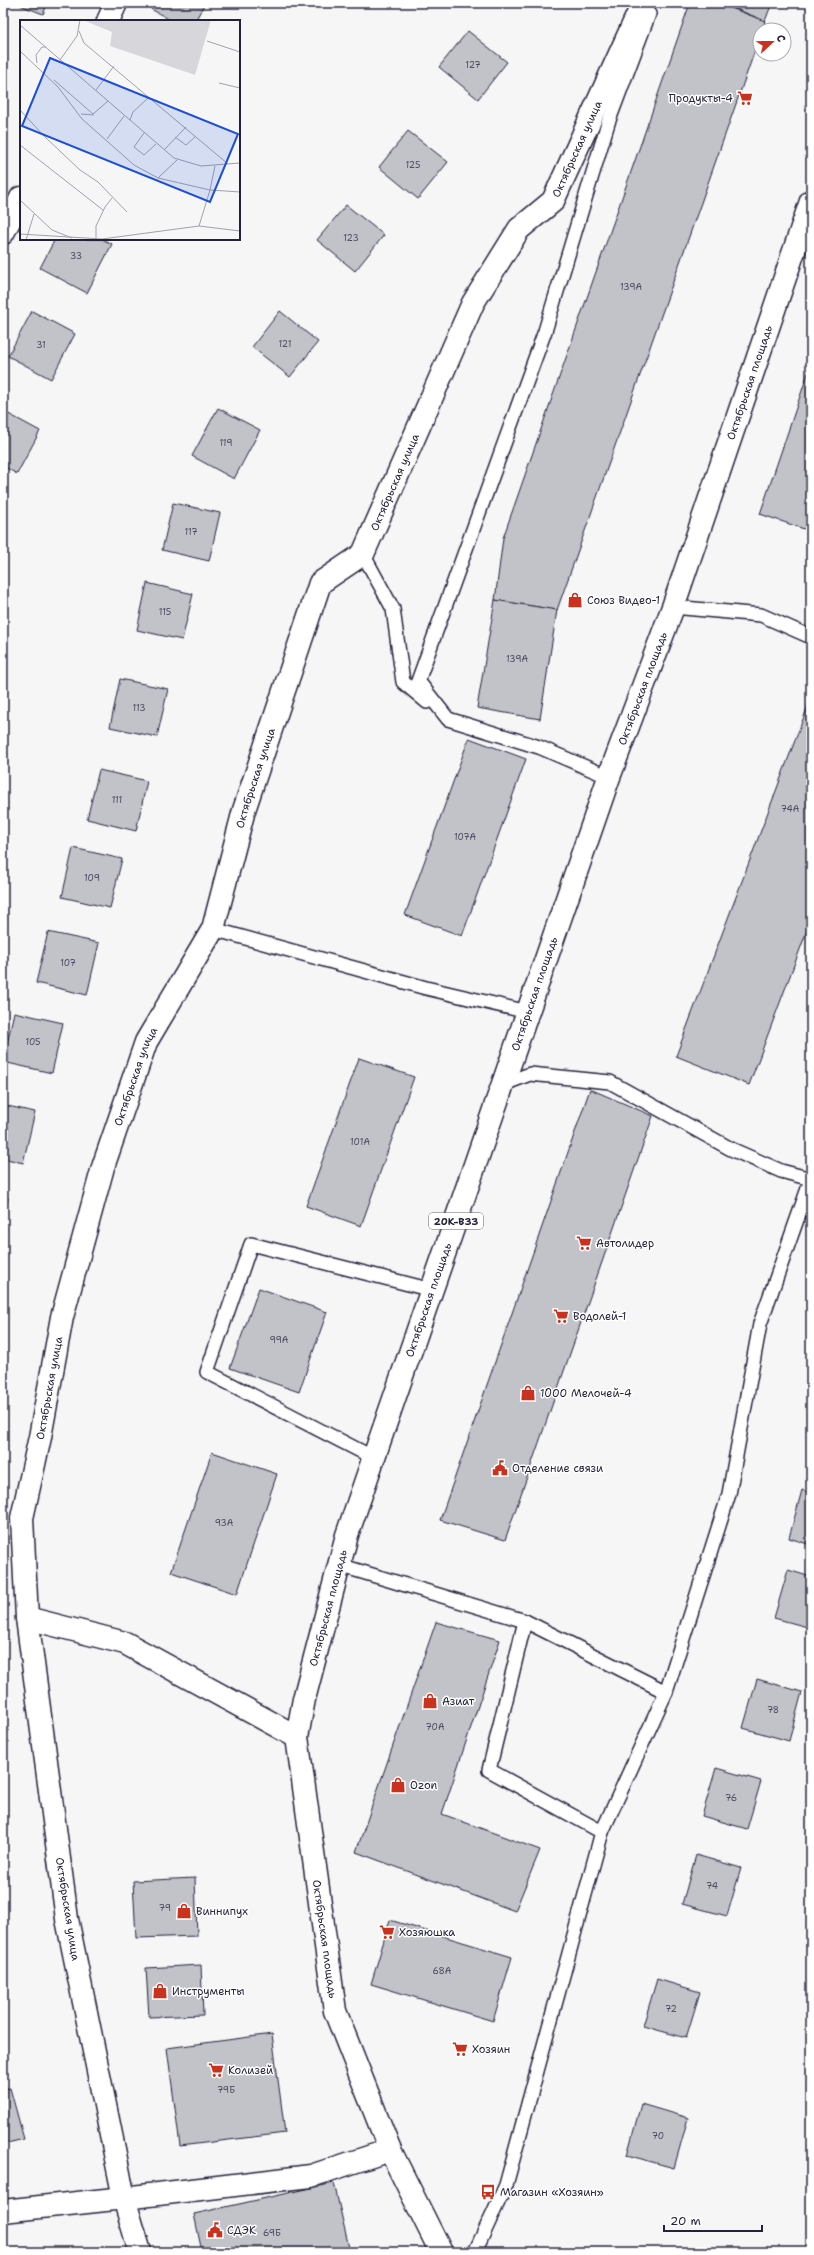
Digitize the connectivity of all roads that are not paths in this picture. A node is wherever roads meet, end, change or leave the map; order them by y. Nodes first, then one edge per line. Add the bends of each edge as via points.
1 (116, 3) edge
2 (643, 3) edge
3 (653, 3) edge
4 (108, 20) edge
5 (20, 200) edge
6 (811, 201) edge
7 (3, 233) edge
8 (363, 554) junction
9 (673, 606) junction
10 (811, 637) edge
11 (448, 719) junction
12 (609, 777) junction
13 (213, 929) junction
14 (528, 1012) junction
15 (504, 1084) junction
16 (811, 1179) edge
17 (432, 1290) junction
18 (374, 1458) junction
19 (339, 1565) junction
20 (27, 1618) junction
21 (525, 1622) junction
22 (666, 1692) junction
23 (297, 1737) junction
24 (602, 1832) junction
25 (390, 2150) junction
26 (124, 2198) junction
27 (3, 2211) edge
28 (140, 2252) edge
29 (441, 2252) edge
30 (475, 2252) edge

1 - 4 street
2 - 8 street, Октябрьская улица via 553,201 519,229 473,303
3 - 11 lane via 608,123 544,331 418,681
5 - 7 street
6 - 9 street, Октябрьская площадь / 20К-В33
8 - 11 lane via 393,609 403,682
8 - 13 street, Октябрьская улица via 320,583 244,810
9 - 10 lane via 761,615
9 - 12 street, Октябрьская площадь / 20К-В33
11 - 12 lane via 539,747
12 - 14 street, Октябрьская площадь / 20К-В33
13 - 14 lane via 426,988
13 - 20 street, Октябрьская улица via 146,1042 103,1167 64,1309 22,1518
14 - 15 street, Октябрьская площадь / 20К-В33
15 - 16 lane via 530,1074 610,1082 731,1149 781,1171
15 - 17 street, Октябрьская площадь / 20К-В33
16 - 22 lane via 760,1324 729,1494
17 - 18 street, Октябрьская площадь / 20К-В33
17 - 18 lane via 251,1244 207,1372
18 - 19 street, Октябрьская площадь / 20К-В33
19 - 21 lane
19 - 23 street, Октябрьская площадь / 20К-В33 via 304,1699
20 - 23 street via 125,1643
20 - 26 street, Октябрьская улица via 67,1919
21 - 22 lane
21 - 24 lane via 489,1770
22 - 24 lane
23 - 25 street, Октябрьская площадь / 20К-В33 via 335,2011
24 - 30 lane via 506,2184
25 - 26 street via 311,2176
25 - 29 street, Октябрьская площадь / 20К-В33
26 - 27 street
26 - 28 street, Октябрьская улица

